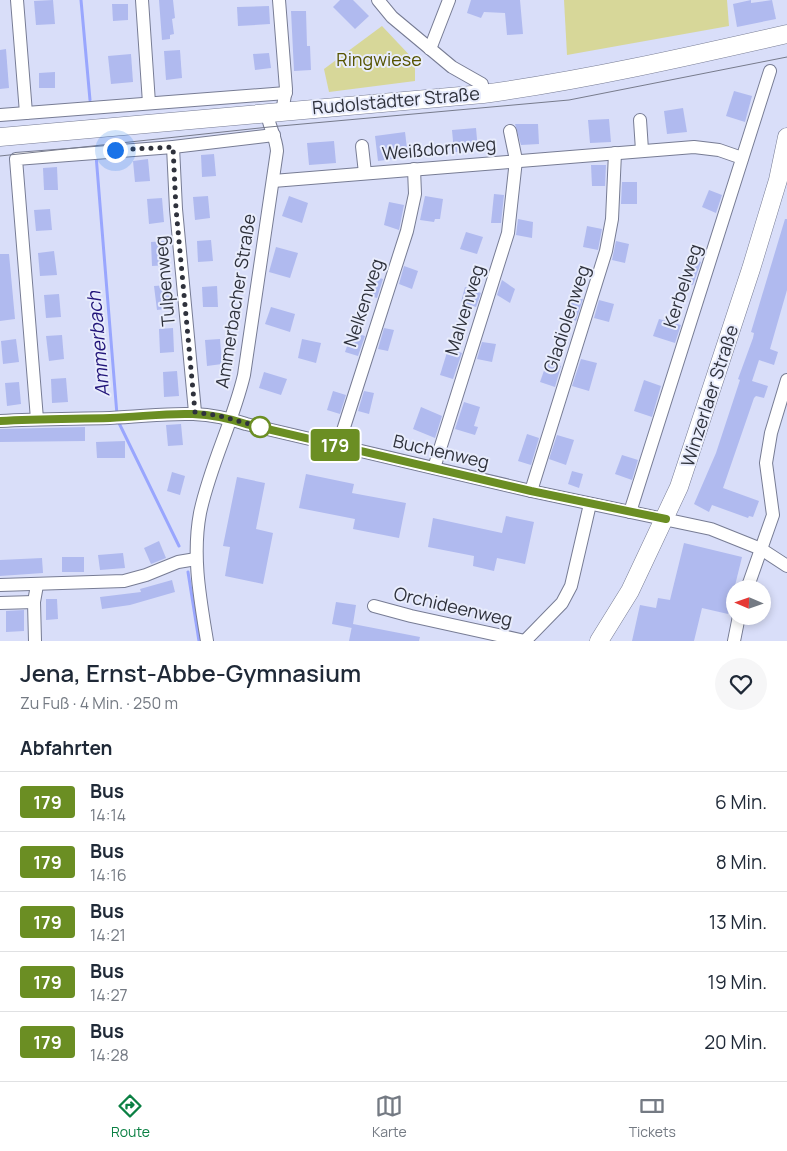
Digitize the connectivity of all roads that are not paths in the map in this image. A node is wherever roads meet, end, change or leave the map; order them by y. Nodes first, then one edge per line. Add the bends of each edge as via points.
1 (17, 0) edge
2 (142, 0) edge
3 (279, 0) edge
4 (378, 0) edge
5 (449, 0) edge
6 (787, 34) edge
7 (430, 50) junction
8 (770, 71) dead end
9 (286, 89) junction
10 (483, 94) junction
11 (149, 103) junction
12 (275, 112) junction
13 (26, 113) junction
14 (0, 115) edge
15 (640, 120) dead end
16 (510, 131) dead end
17 (274, 135) junction
18 (0, 136) edge
19 (787, 137) edge
20 (362, 146) dead end
21 (173, 147) junction
22 (642, 150) junction
23 (615, 153) junction
24 (742, 158) junction
25 (516, 160) junction
26 (414, 169) junction
27 (365, 174) junction
28 (273, 181) junction
29 (787, 380) edge
30 (195, 412) junction
31 (37, 419) junction
32 (231, 419) junction
33 (0, 421) edge
34 (338, 446) junction
35 (434, 468) junction
36 (531, 491) junction
37 (590, 504) junction
38 (630, 512) junction
39 (666, 519) junction
40 (761, 549) junction
41 (196, 559) junction
42 (787, 566) edge
43 (750, 580) edge
44 (0, 585) edge
45 (37, 585) junction
46 (34, 602) junction
47 (0, 604) edge
48 (374, 606) dead end
49 (737, 625) edge
50 (35, 641) edge
51 (208, 641) edge
52 (525, 641) edge
53 (599, 641) edge
54 (734, 641) edge

1 - 13 street
2 - 11 street
3 - 9 street
4 - 7 street via 392,17
5 - 7 street
6 - 10 main road, Rudolstädter Straße via 632,69
7 - 10 street via 482,84
8 - 24 street, Kerbelweg
9 - 11 street, Rudolstädter Straße
9 - 12 street
10 - 12 main road, Rudolstädter Straße
11 - 13 street, Rudolstädter Straße
12 - 17 street, Ammerbacher Straße via 269,127
12 - 18 main road, Rudolstädter Straße
13 - 14 street, Rudolstädter Straße
15 - 22 street
16 - 25 street, Weißdornweg
17 - 21 street
17 - 28 street, Ammerbacher Straße via 277,151
19 - 39 main road, Winzerlaer Straße via 778,180 740,304 690,458
20 - 27 street, Weißdornweg
21 - 30 street, Tulpenweg
21 - 31 street via 16,159
22 - 23 street, Weißdornweg
22 - 24 street, Weißdornweg via 694,146
23 - 25 street, Weißdornweg
23 - 36 street, Gladiolenweg via 612,219 606,251
24 - 38 street, Kerbelweg
25 - 26 street, Weißdornweg
25 - 35 street, Malvenweg via 508,233
26 - 27 street, Weißdornweg
26 - 34 street, Nelkenweg via 415,194 407,231
27 - 28 street, Weißdornweg
28 - 32 street, Ammerbacher Straße via 244,375
29 - 40 street via 767,452 766,473 773,515
30 - 31 street, Buchenweg
30 - 32 street, Buchenweg
31 - 33 street, Buchenweg
32 - 34 street, Buchenweg
32 - 41 street, Ammerbacher Straße via 204,497
34 - 35 street, Buchenweg
35 - 36 street, Buchenweg
36 - 37 street, Buchenweg
37 - 38 street, Buchenweg
37 - 52 street via 571,586 562,603
38 - 39 street, Buchenweg
39 - 40 street, Buchenweg via 711,529
39 - 53 main road, Winzerlaer Straße via 630,591
40 - 42 street, Buchenweg
40 - 43 street
41 - 45 street via 124,581
41 - 51 street, Ammerbacher Straße
44 - 45 street
45 - 46 street
46 - 47 street
46 - 50 street
48 - 52 street, Orchideenweg
49 - 54 street

